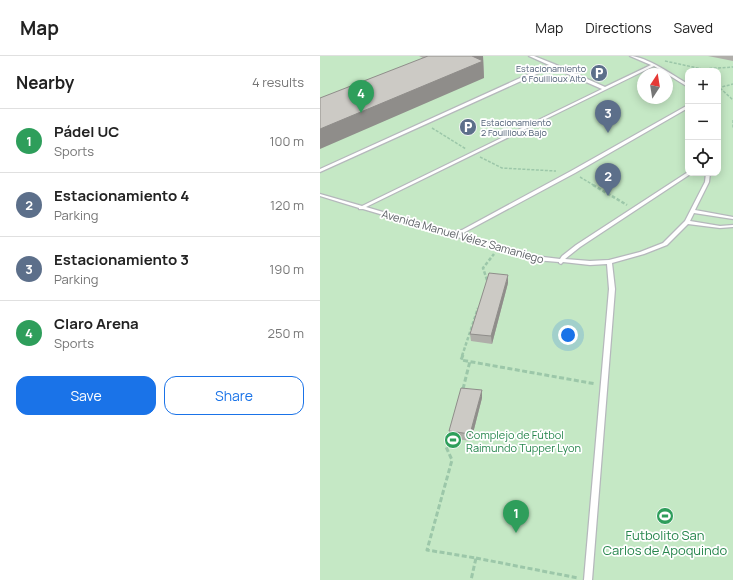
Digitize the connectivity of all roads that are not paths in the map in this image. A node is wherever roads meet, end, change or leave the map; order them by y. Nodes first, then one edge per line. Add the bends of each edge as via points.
1 (531, 56) edge
2 (632, 56) edge
3 (553, 65) junction
4 (654, 66) junction
5 (685, 84) edge
6 (606, 89) junction
7 (685, 108) edge
8 (320, 171) edge
9 (685, 176) edge
10 (708, 176) edge
11 (320, 195) edge
12 (361, 208) junction
13 (693, 211) junction
14 (733, 218) edge
15 (687, 222) junction
16 (733, 226) edge
17 (452, 234) junction
18 (561, 262) junction
19 (609, 262) junction
20 (588, 580) edge

1 - 3 lane
2 - 4 lane
3 - 6 lane
3 - 8 lane
4 - 5 lane
4 - 6 lane
6 - 12 lane
7 - 17 lane via 573,172 463,231
9 - 18 lane via 578,246
10 - 13 lane, Avenida Manuel Vélez Samaniego
11 - 12 lane, Avenida Manuel Vélez Samaniego
12 - 17 lane, Avenida Manuel Vélez Samaniego
13 - 14 lane
13 - 15 lane, Avenida Manuel Vélez Samaniego
15 - 16 lane via 720,227
15 - 19 lane, Avenida Manuel Vélez Samaniego via 665,244 642,254
17 - 18 lane, Avenida Manuel Vélez Samaniego via 535,258
18 - 19 lane, Avenida Manuel Vélez Samaniego
19 - 20 lane via 612,289

